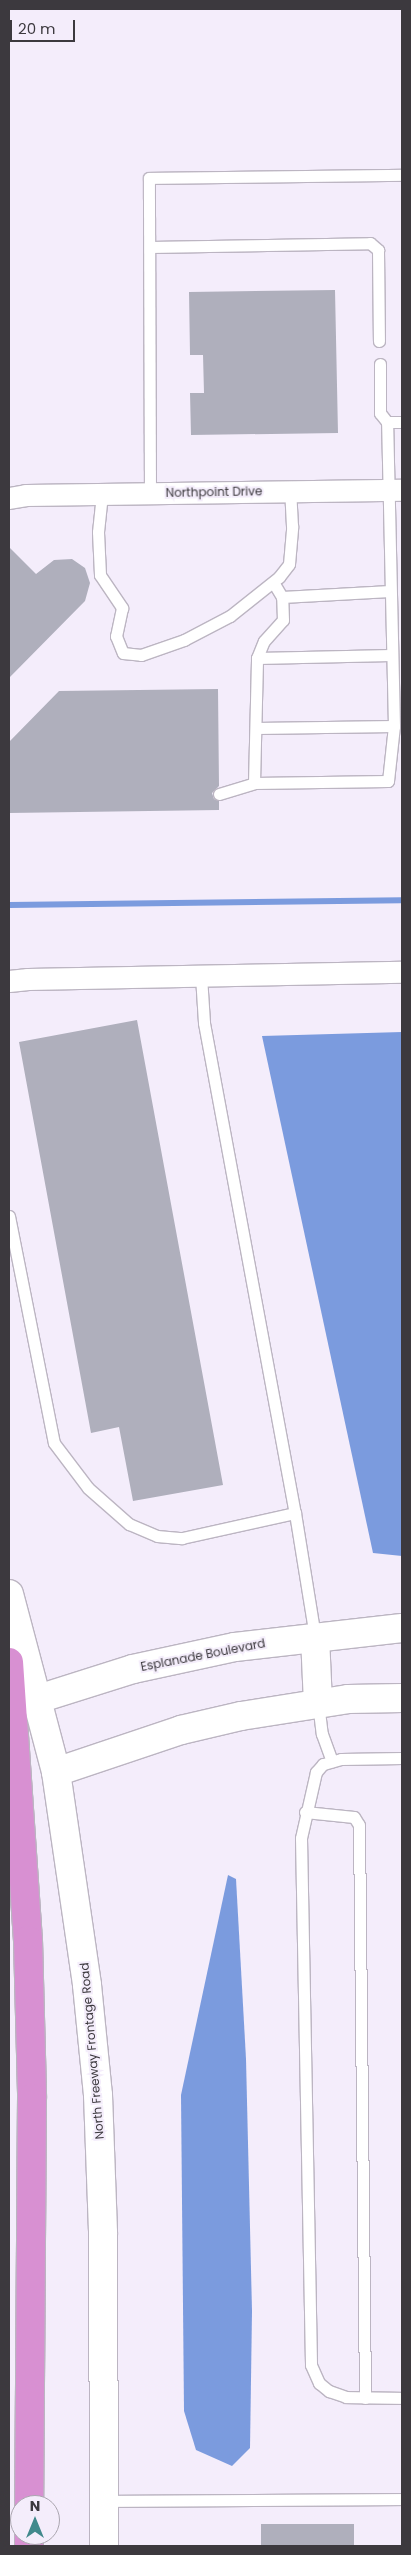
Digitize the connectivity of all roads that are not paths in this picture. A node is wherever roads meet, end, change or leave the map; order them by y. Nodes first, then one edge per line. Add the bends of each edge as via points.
1 (402, 175) edge
2 (150, 247) junction
3 (379, 341) dead end
4 (380, 364) dead end
5 (387, 422) junction
6 (402, 422) edge
7 (396, 490) edge
8 (290, 491) junction
9 (150, 493) junction
10 (102, 494) junction
11 (14, 495) edge
12 (273, 582) junction
13 (390, 591) junction
14 (282, 597) junction
15 (391, 655) junction
16 (257, 658) junction
17 (394, 726) junction
18 (256, 728) junction
19 (254, 783) junction
20 (219, 794) dead end
21 (402, 972) edge
22 (201, 976) junction
23 (9, 981) edge
24 (9, 1216) edge
25 (295, 1513) junction
26 (9, 1594) edge
27 (402, 1628) edge
28 (315, 1637) junction
29 (9, 1662) edge
30 (38, 1698) junction
31 (402, 1698) edge
32 (318, 1703) junction
33 (402, 1758) edge
34 (332, 1761) junction
35 (56, 1772) junction
36 (305, 1812) junction
37 (366, 2398) junction
38 (402, 2398) edge
39 (30, 2495) edge
40 (402, 2499) edge
41 (104, 2501) junction
42 (104, 2546) edge

1 - 2 lane via 149,178
2 - 3 lane via 370,243 378,250
2 - 9 lane
4 - 5 lane via 380,413
5 - 6 lane
5 - 7 lane
7 - 8 street, Northpoint Drive
7 - 13 lane
8 - 9 street, Northpoint Drive
8 - 12 lane via 289,564
9 - 10 street, Northpoint Drive
10 - 11 street, Northpoint Drive
10 - 12 lane via 98,532 100,576 122,608 116,636 123,653 141,655 184,640 230,616
12 - 14 lane
13 - 14 lane
13 - 15 lane
14 - 16 lane via 283,620 264,640
15 - 16 lane
15 - 17 lane
16 - 18 lane
17 - 18 lane
17 - 19 lane via 388,781
18 - 19 lane
19 - 20 lane
21 - 22 street
22 - 23 street
22 - 25 lane via 204,1023
24 - 25 lane via 54,1443 88,1488 129,1524 157,1536 182,1538
25 - 28 lane
26 - 30 main road, North Freeway Frontage Road
27 - 28 main road, Esplanade Boulevard
28 - 30 main road, Esplanade Boulevard via 236,1646 133,1669
28 - 32 main road
29 - 39 highway via 28,1931 32,2098
30 - 35 main road, North Freeway Frontage Road
31 - 32 main road
32 - 34 lane via 322,1734
32 - 35 main road via 181,1730
33 - 34 lane
34 - 36 lane via 323,1764 316,1772
35 - 41 main road, North Freeway Frontage Road via 86,1975 98,2095 103,2234
36 - 37 lane via 301,1838 311,2365 319,2383 329,2391 346,2397
36 - 37 lane via 354,1818 359,1825
37 - 38 lane
40 - 41 lane
41 - 42 main road, North Freeway Frontage Road

